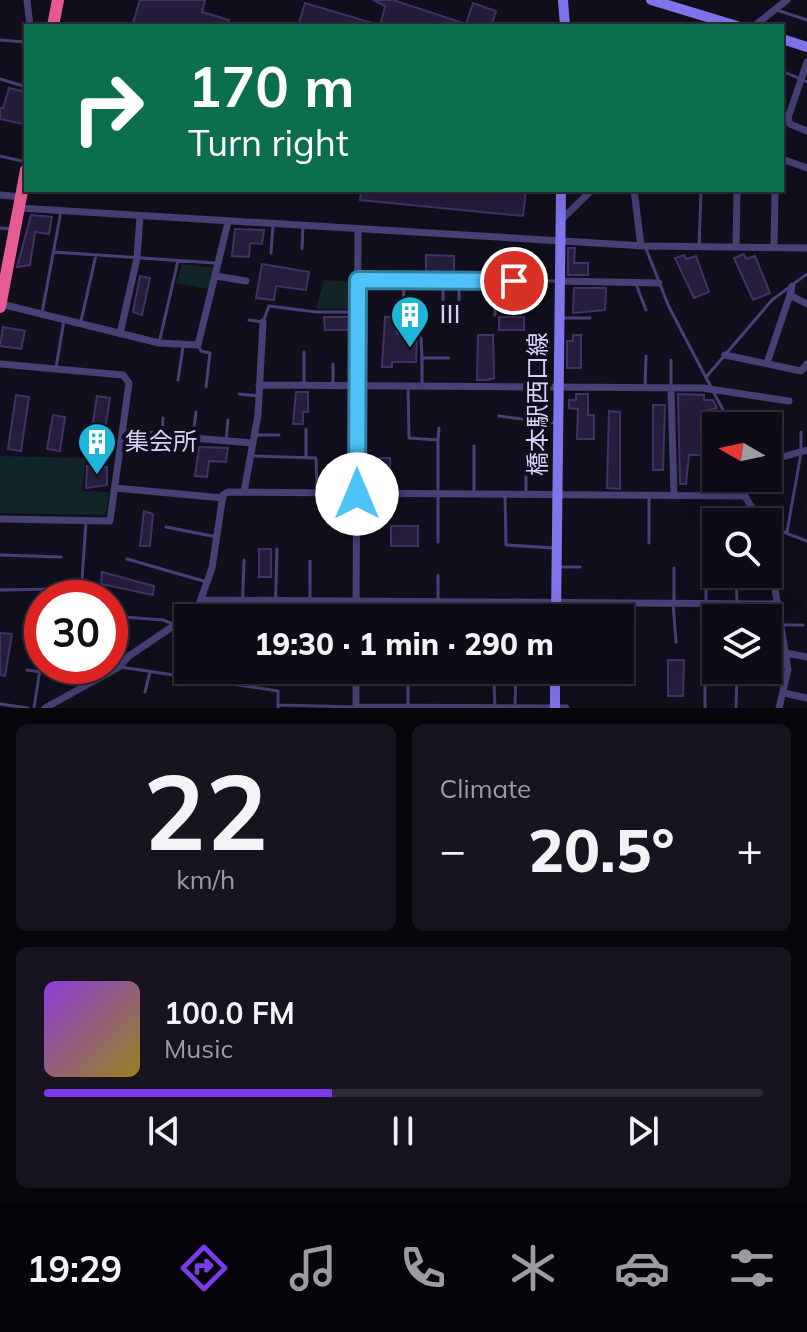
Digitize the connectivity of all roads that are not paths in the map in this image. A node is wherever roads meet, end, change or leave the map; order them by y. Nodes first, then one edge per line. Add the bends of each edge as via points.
1 (27, 0) edge
2 (58, 0) edge
3 (563, 0) edge
4 (651, 0) edge
5 (773, 0) edge
6 (786, 1) edge
7 (775, 9) junction
8 (807, 20) edge
9 (30, 24) edge
10 (53, 24) edge
11 (565, 24) edge
12 (730, 24) edge
13 (756, 24) edge
14 (0, 40) edge
15 (784, 40) edge
16 (24, 42) edge
17 (807, 47) edge
18 (807, 62) edge
19 (784, 72) edge
20 (0, 79) edge
21 (804, 81) edge
22 (24, 86) edge
23 (784, 99) edge
24 (794, 102) junction
25 (807, 131) edge
26 (0, 156) edge
27 (784, 160) edge
28 (24, 162) edge
29 (807, 168) edge
30 (24, 181) edge
31 (561, 192) edge
32 (590, 192) edge
33 (634, 192) edge
34 (737, 192) edge
35 (775, 192) edge
36 (701, 193) dead end
37 (0, 195) edge
38 (20, 202) junction
39 (61, 211) junction
40 (140, 216) junction
41 (560, 221) junction
42 (228, 222) junction
43 (273, 224) junction
44 (303, 226) junction
45 (0, 228) edge
46 (14, 229) junction
47 (358, 230) junction
48 (559, 241) junction
49 (643, 246) junction
50 (736, 246) junction
51 (699, 247) junction
52 (774, 248) junction
53 (807, 248) edge
54 (302, 249) dead end
55 (54, 252) junction
56 (271, 253) dead end
57 (96, 255) junction
58 (137, 258) junction
59 (178, 260) junction
60 (4, 264) edge
61 (218, 264) junction
62 (807, 274) edge
63 (216, 276) junction
64 (358, 280) junction
65 (404, 280) junction
66 (443, 280) junction
67 (459, 280) junction
68 (246, 281) dead end
69 (496, 281) junction
70 (558, 281) junction
71 (635, 282) junction
72 (659, 283) junction
73 (792, 286) junction
74 (790, 295) junction
75 (459, 300) dead end
76 (807, 304) edge
77 (0, 306) edge
78 (646, 310) dead end
79 (358, 312) junction
80 (42, 315) junction
81 (495, 315) dead end
82 (443, 317) dead end
83 (558, 318) junction
84 (590, 318) dead end
85 (403, 319) dead end
86 (64, 320) junction
87 (249, 320) dead end
88 (263, 322) junction
89 (81, 324) junction
90 (120, 334) junction
91 (421, 338) dead end
92 (159, 343) junction
93 (184, 343) junction
94 (198, 345) junction
95 (304, 352) dead end
96 (725, 355) junction
97 (646, 356) dead end
98 (422, 358) junction
99 (449, 358) dead end
100 (671, 360) dead end
101 (767, 363) junction
102 (0, 364) edge
103 (333, 364) dead end
104 (807, 364) edge
105 (56, 369) junction
106 (707, 376) junction
107 (178, 380) dead end
108 (259, 385) junction
109 (304, 385) junction
110 (333, 386) junction
111 (357, 386) junction
112 (408, 386) junction
113 (206, 387) dead end
114 (422, 387) junction
115 (558, 387) junction
116 (645, 388) junction
117 (671, 388) junction
118 (713, 389) junction
119 (239, 394) dead end
120 (258, 396) junction
121 (789, 401) dead end
122 (196, 412) dead end
123 (724, 412) edge
124 (499, 416) dead end
125 (163, 418) dead end
126 (228, 420) dead end
127 (557, 424) junction
128 (439, 428) dead end
129 (306, 429) dead end
130 (122, 432) junction
131 (801, 432) dead end
132 (162, 435) junction
133 (279, 435) dead end
134 (193, 437) junction
135 (253, 439) junction
136 (438, 440) junction
137 (226, 441) junction
138 (474, 446) dead end
139 (804, 452) edge
140 (250, 456) junction
141 (306, 457) junction
142 (782, 458) edge
143 (526, 472) dead end
144 (115, 488) junction
145 (244, 492) junction
146 (317, 492) junction
147 (745, 492) edge
148 (357, 494) junction
149 (438, 494) junction
150 (474, 494) junction
151 (505, 494) junction
152 (526, 495) junction
153 (557, 495) junction
154 (649, 495) junction
155 (674, 495) junction
156 (745, 496) junction
157 (223, 498) junction
158 (752, 508) edge
159 (0, 519) edge
160 (86, 522) junction
161 (166, 527) dead end
162 (782, 530) edge
163 (787, 532) junction
164 (217, 537) junction
165 (807, 541) edge
166 (438, 542) dead end
167 (649, 543) dead end
168 (557, 548) junction
169 (277, 549) dead end
170 (0, 555) edge
171 (61, 557) dead end
172 (127, 559) dead end
173 (244, 560) dead end
174 (310, 561) dead end
175 (557, 566) junction
176 (580, 567) dead end
177 (674, 568) dead end
178 (438, 575) dead end
179 (82, 580) dead end
180 (207, 582) junction
181 (707, 588) edge
182 (736, 588) edge
183 (776, 588) edge
184 (0, 590) edge
185 (24, 590) edge
186 (201, 600) junction
187 (243, 600) junction
188 (276, 600) junction
189 (294, 600) junction
190 (310, 600) junction
191 (356, 600) junction
192 (438, 600) junction
193 (473, 601) joint
194 (556, 603) junction
195 (673, 603) junction
196 (709, 603) junction
197 (735, 603) junction
198 (200, 604) edge
199 (243, 604) edge
200 (276, 604) edge
201 (294, 604) edge
202 (356, 604) edge
203 (779, 604) joint
204 (128, 617) edge
205 (174, 625) edge
206 (782, 625) joint
207 (803, 625) dead end
208 (174, 627) edge
209 (676, 642) dead end
210 (786, 653) junction
211 (129, 656) edge
212 (807, 657) edge
213 (128, 668) edge
214 (150, 670) junction
215 (37, 684) edge
216 (88, 684) edge
217 (356, 684) edge
218 (407, 684) edge
219 (494, 684) edge
220 (516, 684) edge
221 (555, 684) edge
222 (705, 684) edge
223 (737, 684) edge
224 (145, 692) dead end
225 (784, 693) junction
226 (807, 698) edge
227 (0, 704) edge
228 (278, 706) edge
229 (408, 706) edge
230 (356, 707) edge
231 (31, 708) edge
232 (45, 708) edge
233 (495, 708) edge
234 (515, 708) edge
235 (555, 708) edge
236 (566, 708) edge
237 (705, 708) edge
238 (736, 708) edge
239 (779, 708) edge

1 - 9 street
2 - 10 highway
3 - 11 street
4 - 12 street
5 - 6 lane
6 - 7 street
7 - 8 lane
7 - 13 street
14 - 16 lane
15 - 17 street
18 - 21 street
19 - 21 lane
20 - 22 lane
21 - 24 street
23 - 24 street
24 - 25 street via 788,121
26 - 28 lane
27 - 29 street
30 - 38 highway
31 - 41 street, 橋本駅西口線
32 - 41 street
33 - 49 street
34 - 50 street
35 - 52 street
36 - 51 lane
37 - 38 street
38 - 39 street
38 - 46 highway
39 - 40 street
39 - 55 lane
40 - 42 street
40 - 58 street
41 - 48 street, 橋本駅西口線
42 - 43 street
42 - 61 street
43 - 44 street
43 - 56 lane
44 - 47 street
44 - 54 lane
45 - 46 lane
46 - 60 highway
47 - 48 street
47 - 64 street
48 - 49 street
48 - 70 street, 橋本駅西口線
49 - 51 street
49 - 72 lane
50 - 51 street
50 - 52 street
52 - 53 street
55 - 57 lane
55 - 80 lane
57 - 58 lane
57 - 89 lane
58 - 59 lane
58 - 90 street
59 - 61 lane
59 - 92 lane
60 - 77 highway
61 - 63 street
62 - 73 lane
63 - 68 street
63 - 94 street
64 - 65 lane
64 - 79 street
65 - 66 lane
65 - 85 lane
66 - 67 lane
66 - 82 lane
67 - 69 lane
67 - 75 lane
69 - 70 lane
69 - 81 lane
70 - 71 street
70 - 83 street, 橋本駅西口線
71 - 72 street
71 - 78 lane
72 - 106 lane
73 - 74 street
73 - 96 lane via 772,300
74 - 76 street
74 - 101 street
77 - 80 street
79 - 88 lane via 269,306
79 - 111 street
80 - 86 street
83 - 84 lane
83 - 115 street, 橋本駅西口線
86 - 89 street
86 - 105 lane
87 - 88 lane
88 - 108 street
89 - 90 street
90 - 92 street
91 - 98 lane
92 - 93 street
93 - 94 street
93 - 107 lane
94 - 113 lane via 210,353
95 - 109 lane
96 - 101 street
96 - 106 lane
97 - 116 lane
98 - 99 lane
98 - 114 lane
100 - 117 lane
101 - 104 street via 801,371
102 - 105 street
103 - 110 lane
105 - 130 street via 127,376
106 - 118 lane
108 - 109 street
108 - 120 street
109 - 110 street
110 - 111 street
111 - 112 street
111 - 148 street
112 - 114 street
112 - 136 lane via 409,438
114 - 115 street
115 - 116 street
115 - 127 street, 橋本駅西口線
116 - 117 street
117 - 118 street
117 - 155 street
118 - 121 street
118 - 123 lane
119 - 120 lane
120 - 135 street
122 - 134 lane
124 - 127 lane
125 - 132 lane
126 - 137 lane
127 - 153 street, 橋本駅西口線
128 - 136 lane
129 - 141 lane
130 - 132 street
130 - 144 street
131 - 139 lane
132 - 134 street
133 - 135 lane
134 - 137 street
135 - 137 street
135 - 140 street
136 - 149 lane
138 - 150 lane
139 - 142 street
139 - 163 lane
140 - 141 lane
140 - 145 street
141 - 146 lane via 317,460
143 - 152 lane
144 - 157 street
144 - 160 street via 110,521
145 - 146 street
145 - 157 street via 228,492
146 - 148 street
147 - 156 street
148 - 149 street
148 - 191 street
149 - 150 street
149 - 166 lane
150 - 151 street
151 - 152 street
151 - 168 lane via 506,545
152 - 153 street
153 - 154 street
153 - 168 street, 橋本駅西口線
154 - 155 street
154 - 167 lane
155 - 156 street
156 - 158 street
157 - 164 street
159 - 160 street
160 - 179 lane
161 - 164 lane
162 - 163 lane
163 - 165 lane
164 - 180 street
168 - 175 street, 橋本駅西口線
169 - 188 lane
170 - 171 lane
172 - 180 lane
173 - 187 lane
174 - 190 lane
175 - 176 lane
175 - 194 street, 橋本駅西口線
177 - 195 lane
178 - 192 lane
180 - 186 street
181 - 196 lane
182 - 197 lane
183 - 203 street
184 - 185 lane
186 - 187 street
186 - 198 street
187 - 188 street
187 - 199 lane
188 - 189 street
188 - 200 lane
189 - 190 street
189 - 201 lane
190 - 191 street
191 - 192 street
191 - 202 street
192 - 193 street
193 - 194 street
194 - 195 street
195 - 196 street
195 - 209 lane
196 - 197 street
197 - 203 street
204 - 205 lane
206 - 207 lane
206 - 210 street
208 - 211 street
210 - 212 street
210 - 225 street
213 - 214 lane
214 - 224 lane
214 - 228 lane via 278,691
215 - 231 lane
216 - 232 street
217 - 230 street
218 - 229 lane
219 - 233 lane
220 - 234 lane
221 - 235 street
222 - 237 lane
223 - 238 lane
225 - 226 street
225 - 239 street
227 - 231 lane
228 - 230 lane
229 - 230 street
229 - 233 street
233 - 234 street
234 - 235 street
235 - 236 street

